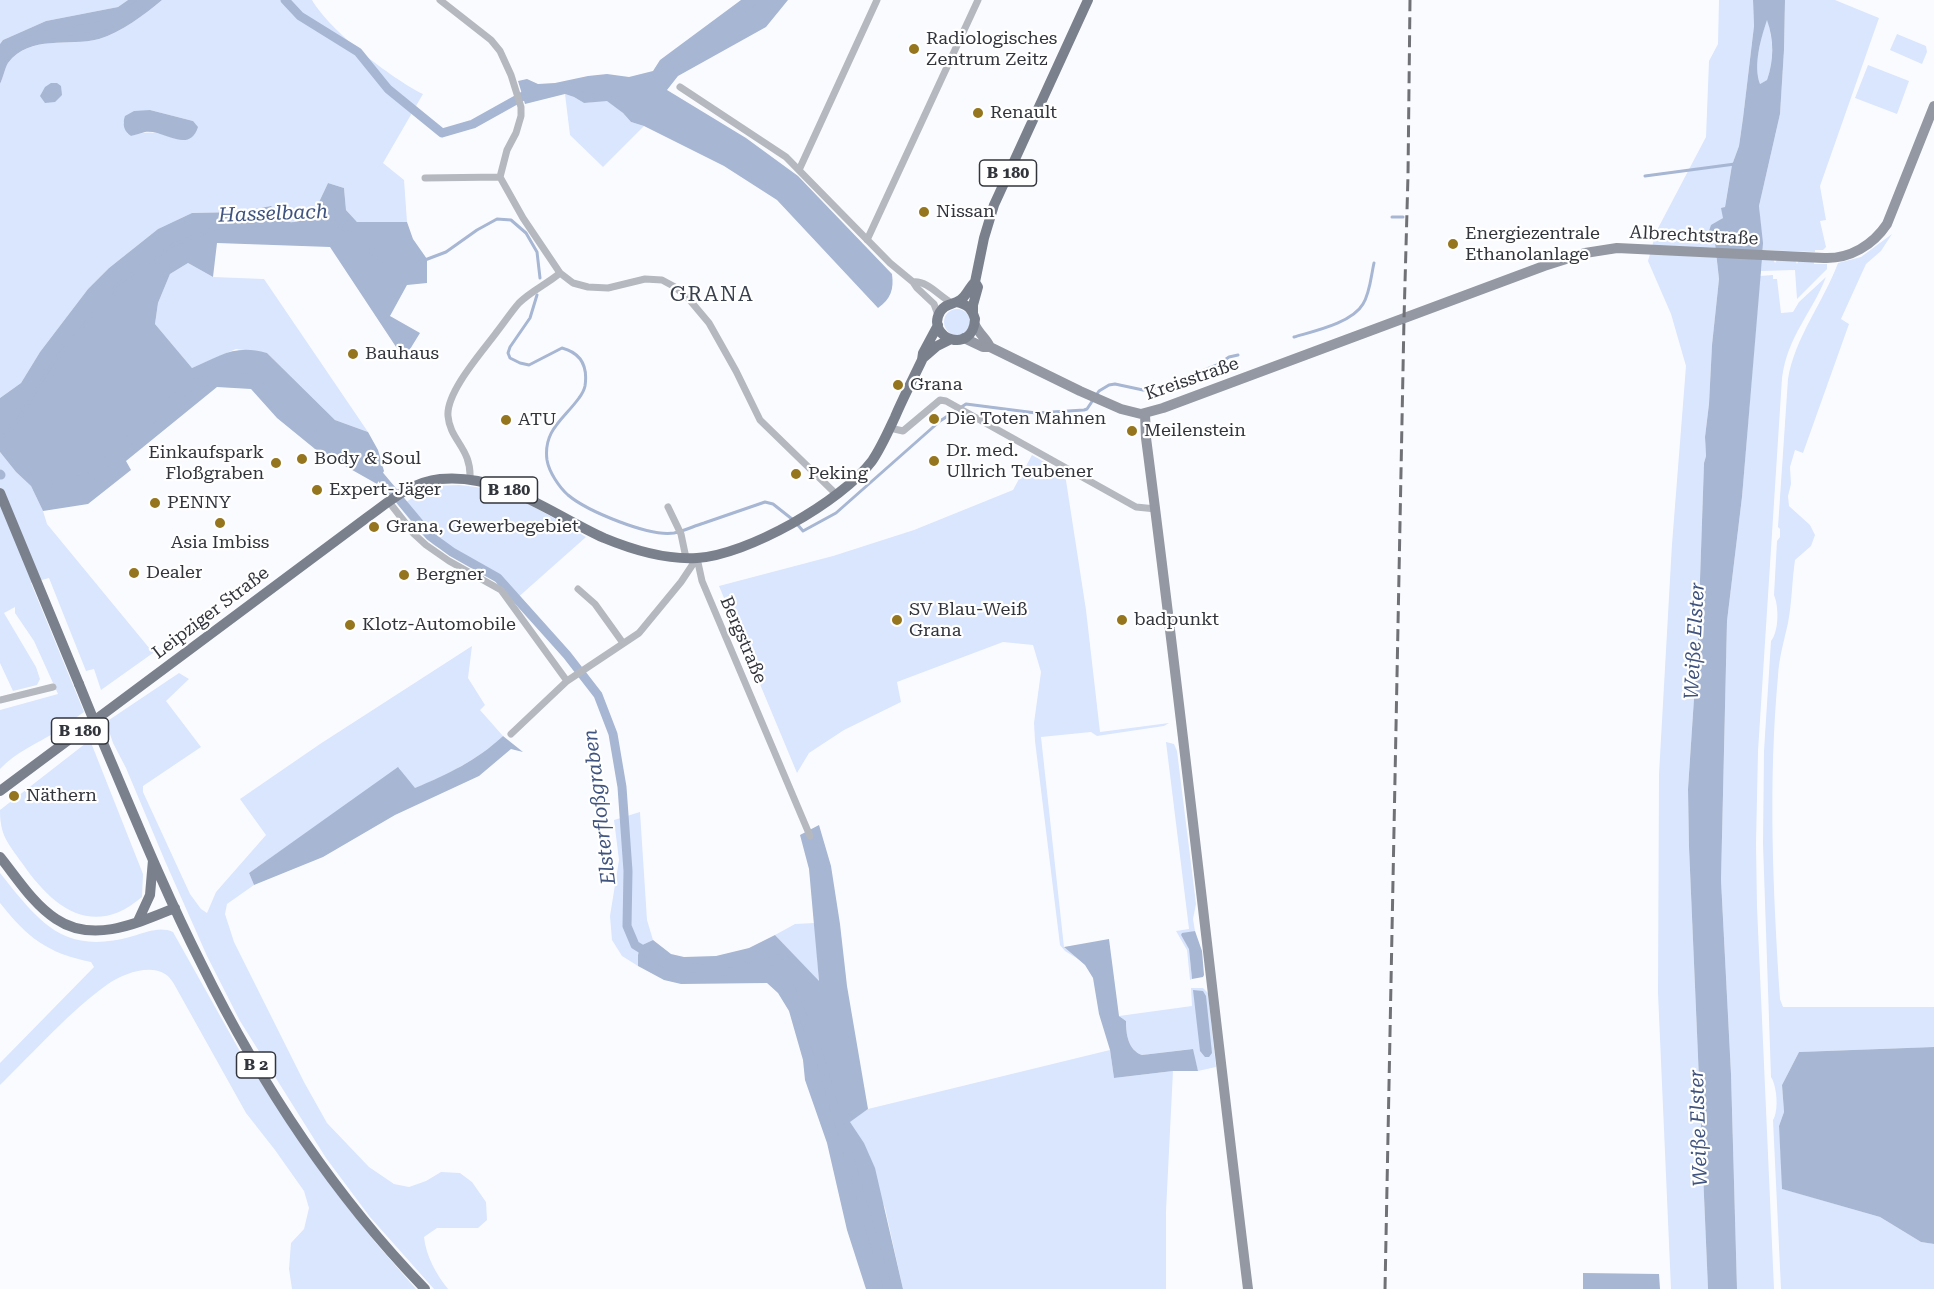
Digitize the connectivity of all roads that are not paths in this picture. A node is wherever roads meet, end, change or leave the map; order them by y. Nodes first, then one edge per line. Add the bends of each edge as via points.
1 (440, 0) edge
2 (877, 0) edge
3 (978, 0) edge
4 (1088, 0) edge
5 (680, 87) dead end
6 (1934, 106) edge
7 (799, 170) junction
8 (500, 177) junction
9 (425, 178) dead end
10 (867, 240) junction
11 (560, 273) junction
12 (913, 282) junction
13 (975, 282) junction
14 (955, 302) junction
15 (973, 313) junction
16 (938, 320) junction
17 (975, 325) junction
18 (1375, 329) joint
19 (964, 338) junction
20 (951, 339) junction
21 (990, 347) junction
22 (922, 360) junction
23 (1145, 414) junction
24 (892, 429) junction
25 (470, 480) junction
26 (0, 493) edge
27 (836, 494) junction
28 (391, 500) junction
29 (668, 507) dead end
30 (1156, 509) junction
31 (686, 558) junction
32 (698, 558) junction
33 (578, 589) dead end
34 (623, 643) junction
35 (567, 681) junction
36 (53, 687) dead end
37 (0, 700) edge
38 (512, 734) dead end
39 (0, 791) edge
40 (810, 836) dead end
41 (0, 857) edge
42 (153, 860) junction
43 (175, 908) junction
44 (138, 921) junction
45 (425, 1289) edge
46 (1248, 1289) edge

1 - 8 street via 483,33 506,61 521,116
2 - 7 street
3 - 10 street
4 - 13 main road, B 180 via 994,205
5 - 7 street
6 - 18 main road, Albrechtstraße via 1881,233 1858,251 1824,258 1605,249 1574,256
7 - 10 street
8 - 9 street
8 - 11 street
10 - 12 street
11 - 25 street via 519,303 455,390 448,414 470,464
11 - 27 street via 573,283 588,287 608,288 645,279 662,280 675,287 709,323 760,420
12 - 14 street
12 - 16 street via 934,304
13 - 14 main road
13 - 15 main road, B 180 via 978,287
14 - 15 main road via 967,305
14 - 16 main road via 944,307
15 - 17 main road
16 - 20 main road via 942,334
16 - 22 main road, Leipziger Straße / B 180
17 - 19 main road
17 - 21 main road, Kreisstraße
18 - 23 main road, Kreisstraße
19 - 20 main road
19 - 21 main road, Kreisstraße
20 - 22 main road, Leipziger Straße / B 180
21 - 23 main road, Kreisstraße via 1099,400
22 - 24 main road, Leipziger Straße / B 180
23 - 30 main road
24 - 27 main road, Leipziger Straße / B 180 via 867,467
24 - 30 street via 903,431 940,400 1136,507
25 - 28 main road, Leipziger Straße / B 180 via 430,481
25 - 31 main road, Leipziger Straße / B 180 via 523,495 618,543
26 - 42 main road, B 2, bridge
27 - 32 main road, Leipziger Straße / B 180 via 784,528 734,551
28 - 35 street via 426,545 501,590
28 - 39 main road, Leipziger Straße / B 180
29 - 31 street via 681,534
30 - 46 main road
31 - 32 main road, Leipziger Straße / B 180
32 - 34 street via 639,633
32 - 40 street, Bergstraße via 702,581
33 - 34 street via 596,604
34 - 35 street
35 - 38 street
36 - 37 street
41 - 44 main road via 41,906 69,926 103,931
42 - 43 main road, B 2
42 - 44 main road via 150,895
43 - 44 main road
43 - 45 main road, B 2 via 256,1065 318,1161

